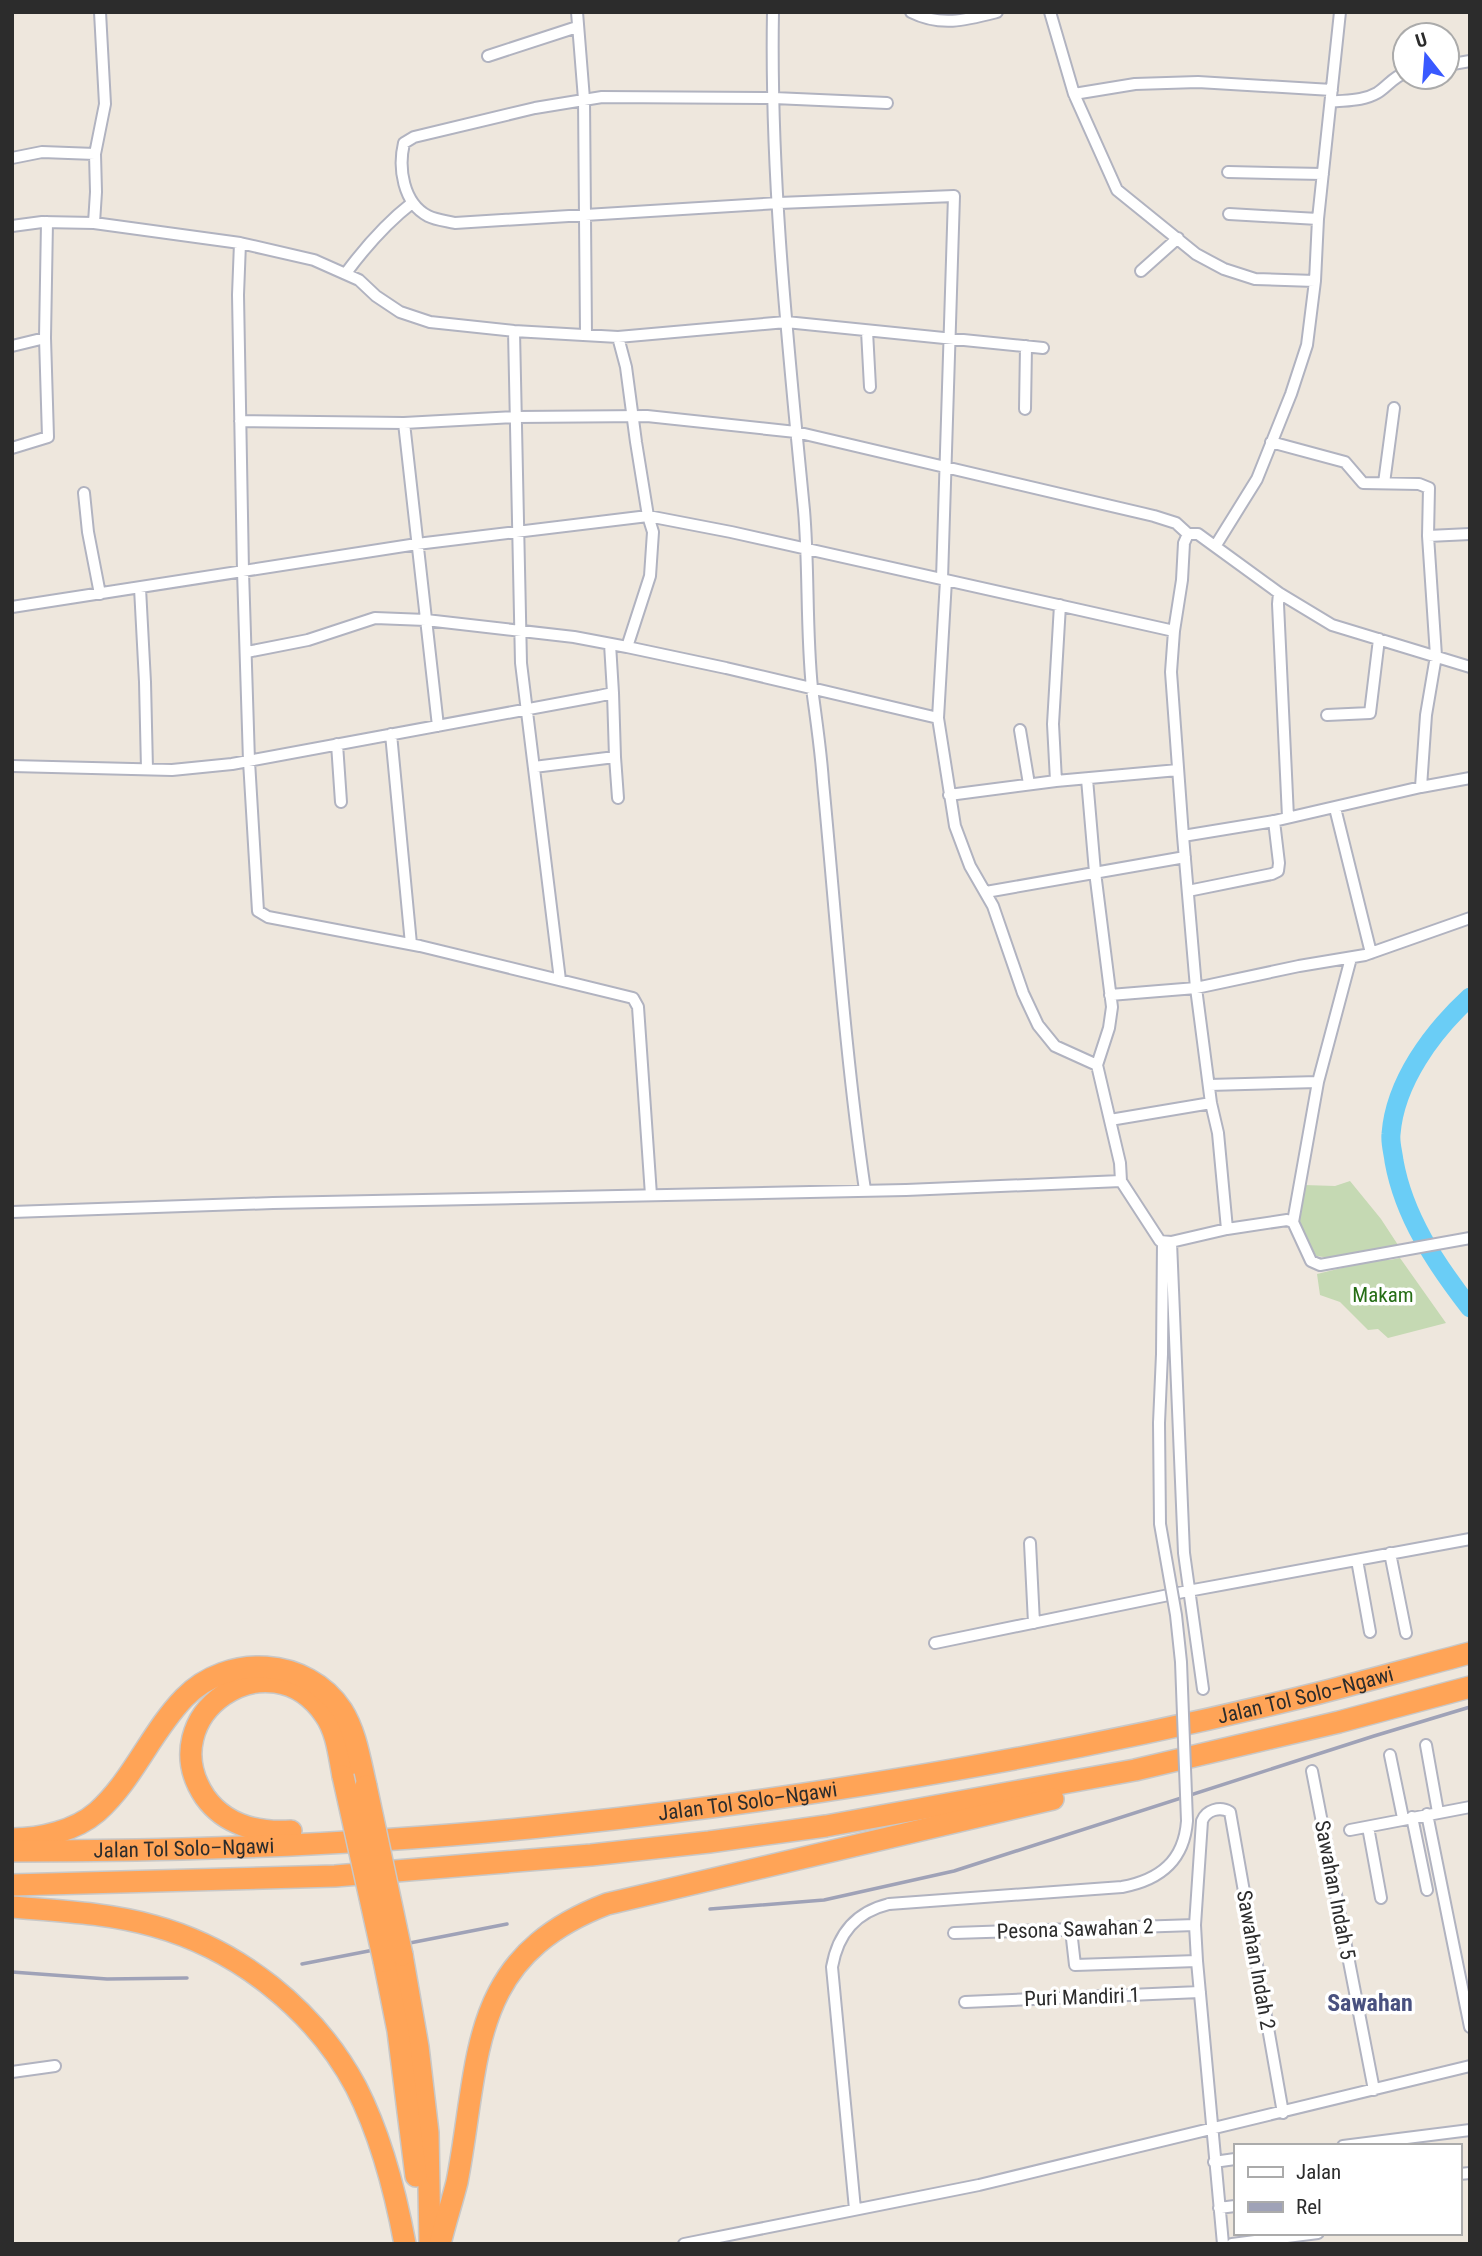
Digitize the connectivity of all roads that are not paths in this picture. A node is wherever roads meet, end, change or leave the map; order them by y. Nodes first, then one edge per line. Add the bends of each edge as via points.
1 (100, 12) edge
2 (577, 12) edge
3 (772, 12) edge
4 (912, 12) edge
5 (997, 12) edge
6 (1050, 12) edge
7 (1340, 12) edge
8 (577, 27) junction
9 (488, 56) dead end
10 (1391, 81) edge
11 (1074, 94) junction
12 (1331, 96) junction
13 (774, 98) junction
14 (584, 99) junction
15 (887, 103) dead end
16 (95, 154) junction
17 (12, 158) edge
18 (1228, 172) dead end
19 (1323, 174) junction
20 (412, 203) junction
21 (779, 203) junction
22 (1229, 214) dead end
23 (586, 216) junction
24 (1318, 219) junction
25 (47, 222) junction
26 (94, 223) junction
27 (12, 226) edge
28 (1178, 237) junction
29 (240, 243) junction
30 (1141, 271) dead end
31 (346, 273) junction
32 (1315, 281) junction
33 (786, 322) junction
34 (514, 331) junction
35 (867, 331) junction
36 (586, 335) junction
37 (618, 337) junction
38 (45, 338) junction
39 (948, 339) junction
40 (12, 346) edge
41 (1026, 346) junction
42 (1043, 348) dead end
43 (870, 387) dead end
44 (1394, 408) dead end
45 (1025, 409) dead end
46 (632, 416) junction
47 (516, 417) junction
48 (240, 421) junction
49 (404, 423) junction
50 (796, 432) junction
51 (1271, 442) junction
52 (12, 448) edge
53 (945, 466) junction
54 (1384, 483) junction
55 (84, 493) dead end
56 (648, 516) junction
57 (517, 533) junction
58 (1188, 534) junction
59 (1470, 534) edge
60 (1428, 536) junction
61 (417, 544) junction
62 (1216, 545) junction
63 (806, 549) junction
64 (243, 570) junction
65 (944, 579) junction
66 (139, 589) junction
67 (1279, 593) junction
68 (100, 594) junction
69 (1060, 605) junction
70 (12, 607) edge
71 (426, 620) junction
72 (522, 630) junction
73 (1174, 631) junction
74 (1379, 639) junction
75 (610, 644) junction
76 (627, 647) junction
77 (247, 652) junction
78 (1436, 656) junction
79 (1470, 667) edge
80 (812, 687) junction
81 (612, 693) junction
82 (527, 710) junction
83 (1326, 715) dead end
84 (939, 718) junction
85 (438, 726) junction
86 (1020, 730) dead end
87 (391, 734) junction
88 (337, 744) junction
89 (615, 757) junction
90 (249, 761) junction
91 (12, 766) edge
92 (534, 767) junction
93 (147, 769) junction
94 (1178, 770) junction
95 (1470, 778) edge
96 (1087, 779) junction
97 (1056, 781) junction
98 (1029, 784) junction
99 (1421, 787) junction
100 (950, 795) junction
101 (618, 798) dead end
102 (341, 802) dead end
103 (1335, 808) junction
104 (1288, 817) junction
105 (1274, 821) junction
106 (1182, 836) junction
107 (1185, 857) junction
108 (1095, 872) junction
109 (1188, 891) junction
110 (986, 892) junction
111 (1470, 918) edge
112 (411, 944) junction
113 (1371, 953) junction
114 (1351, 958) junction
115 (561, 980) junction
116 (1196, 988) junction
117 (1110, 995) junction
118 (1097, 1065) junction
119 (1318, 1082) junction
120 (1209, 1085) junction
121 (1211, 1103) junction
122 (1110, 1120) junction
123 (1121, 1181) junction
124 (865, 1190) junction
125 (651, 1195) junction
126 (12, 1212) edge
127 (1293, 1222) junction
128 (1227, 1229) junction
129 (1470, 1238) edge
130 (1167, 1242) junction
131 (1470, 1539) edge
132 (1030, 1543) dead end
133 (1391, 1553) junction
134 (1357, 1560) junction
135 (1188, 1591) junction
136 (1034, 1623) junction
137 (1370, 1632) dead end
138 (1406, 1633) dead end
139 (934, 1643) dead end
140 (1470, 1653) edge
141 (1470, 1687) edge
142 (1203, 1689) dead end
143 (1426, 1745) dead end
144 (1390, 1755) dead end
145 (1135, 1770) junction
146 (1312, 1771) dead end
147 (1470, 1807) edge
148 (1433, 1813) junction
149 (1408, 1817) junction
150 (567, 1824) junction
151 (1368, 1827) junction
152 (1350, 1830) dead end
153 (12, 1839) edge
154 (12, 1851) edge
155 (12, 1885) edge
156 (1427, 1890) dead end
157 (1381, 1898) dead end
158 (12, 1907) edge
159 (1195, 1925) junction
160 (1071, 1930) junction
161 (954, 1933) dead end
162 (393, 1958) junction
163 (1197, 1961) junction
164 (1200, 1993) junction
165 (965, 2002) dead end
166 (1470, 2027) edge
167 (55, 2066) dead end
168 (1470, 2066) edge
169 (12, 2071) edge
170 (1374, 2090) junction
171 (1283, 2113) junction
172 (1211, 2130) junction
173 (1470, 2130) edge
174 (1359, 2144) edge
175 (1234, 2159) edge
176 (1214, 2162) junction
177 (1234, 2206) edge
178 (1219, 2208) junction
179 (855, 2209) junction
180 (1302, 2235) edge
181 (405, 2244) edge
182 (415, 2244) edge
183 (430, 2244) edge
184 (440, 2244) edge
185 (684, 2244) edge
186 (1223, 2244) edge
187 (1232, 2244) edge

1 - 16 street via 105,104
2 - 8 street
3 - 13 street
4 - 5 street via 952,23
6 - 11 street
7 - 12 street
8 - 9 street
8 - 14 street
10 - 12 street via 1369,96
11 - 12 street via 1135,84 1198,82
11 - 28 street via 1117,190
12 - 19 street
13 - 14 street
13 - 15 street
13 - 21 street
14 - 20 street via 408,139 400,158
14 - 23 street
16 - 17 street via 42,152
16 - 26 street
18 - 19 street
19 - 24 street
20 - 23 street via 428,216 455,223
20 - 31 street via 364,246
21 - 23 street
21 - 33 street
21 - 39 street via 954,197
22 - 24 street
23 - 36 street
24 - 32 street
25 - 26 street
25 - 27 street
25 - 38 street
26 - 29 street
28 - 30 street
28 - 32 street via 1202,258 1255,279
29 - 31 street via 314,260
29 - 48 street
31 - 34 street via 400,312 422,320
32 - 51 street via 1307,345
33 - 35 street
33 - 37 street
33 - 50 street
34 - 36 street
34 - 47 street
35 - 39 street
35 - 43 street
36 - 37 street
37 - 46 street
38 - 40 street
38 - 52 street via 48,436
39 - 41 street
39 - 53 street
41 - 42 street
41 - 45 street
44 - 54 street
46 - 47 street
46 - 50 street
46 - 56 street
47 - 49 street
47 - 57 street
48 - 49 street
48 - 64 street
49 - 61 street
50 - 53 street
50 - 63 street
51 - 54 street via 1345,462 1363,483
51 - 62 street via 1256,479
53 - 58 street via 1154,516 1180,525
53 - 65 street
54 - 60 street via 1428,487
55 - 68 street
56 - 57 street
56 - 63 street
56 - 76 street via 653,532 651,567
57 - 61 street
57 - 72 street
58 - 62 street via 1198,534
58 - 73 street
59 - 60 street
60 - 78 street
61 - 64 street
61 - 71 street
62 - 67 street
63 - 65 street
63 - 80 street
64 - 66 street
64 - 77 street
65 - 69 street
65 - 84 street
66 - 68 street
66 - 93 street
67 - 74 street via 1332,625
67 - 104 street
68 - 70 street
69 - 73 street
69 - 97 street via 1053,724
71 - 72 street
71 - 77 street via 375,618 309,640
71 - 85 street
72 - 75 street
72 - 82 street
73 - 94 street via 1171,672
74 - 78 street
74 - 83 street via 1370,713
75 - 76 street
75 - 81 street
76 - 80 street
77 - 90 street
78 - 79 street
78 - 99 street
80 - 84 street
80 - 124 street via 850,1091
81 - 82 street
81 - 89 street
82 - 85 street
82 - 92 street
84 - 100 street
85 - 87 street
86 - 98 street
87 - 88 street
87 - 112 street
88 - 90 street
88 - 102 street
89 - 92 street
89 - 101 street
90 - 93 street
90 - 112 street via 260,913
91 - 93 street
92 - 115 street
94 - 96 street
94 - 106 street
95 - 99 street
96 - 97 street
96 - 108 street
97 - 98 street
98 - 100 street
99 - 103 street
100 - 110 street via 964,851
103 - 104 street
103 - 113 street
104 - 105 street
105 - 106 street
105 - 109 street via 1278,871
106 - 107 street
107 - 108 street
107 - 109 street
108 - 110 street
108 - 117 street
109 - 116 street
110 - 118 street via 1038,1025 1055,1046
111 - 113 street
112 - 115 street
113 - 114 street
114 - 116 street
114 - 119 street
115 - 125 street via 630,997 637,1004
116 - 117 street
116 - 120 street
117 - 118 street via 1111,1017
118 - 122 street
119 - 120 street
119 - 127 street
120 - 121 street
121 - 122 street
121 - 128 street
122 - 123 street
123 - 124 street
123 - 130 street via 1156,1237
124 - 125 street
125 - 126 street
127 - 128 street
127 - 129 street via 1317,1265
128 - 130 street
130 - 135 street
130 - 179 street, bridge via 1159,1423 1160,1524 1181,1662 1187,1821 1181,1850 1158,1875 1143,1883 889,1904 873,1908 852,1923 839,1941 832,1967
131 - 133 street
132 - 136 street
133 - 134 street
133 - 138 street
134 - 135 street
134 - 137 street
135 - 136 street
135 - 142 street
136 - 139 street
140 - 150 highway, Jalan Tol Solo–Ngawi via 1251,1708 889,1781
141 - 145 highway, Jalan Tol Solo–Ngawi
143 - 148 street
144 - 149 street
145 - 155 highway, Jalan Tol Solo–Ngawi via 826,1826 590,1855 335,1877
145 - 184 highway via 1057,1798 607,1904 553,1932 529,1950 507,1976 484,2026 457,2182
146 - 170 street, Sawahan Indah 5
147 - 148 street
148 - 149 street
148 - 166 street
149 - 151 street
149 - 156 street
150 - 154 highway, Jalan Tol Solo–Ngawi via 233,1847
150 - 162 highway, bridge via 552,1819 529,1820 286,1832 253,1829 227,1818 209,1802 197,1780 191,1753 206,1709 232,1688 257,1682 288,1685 309,1697 326,1716 332,1730 343,1776
151 - 152 street
151 - 157 street
153 - 162 highway, bridge via 51,1834 95,1814 185,1697 204,1681 243,1667 290,1671 319,1685 349,1724 366,1786
158 - 181 highway via 96,1915 167,1930 228,1957 288,2000 326,2042 355,2087 387,2165
159 - 160 street, Pesona Sawahan 2
159 - 163 street
159 - 171 street, Sawahan Indah 2 via 1202,1821 1210,1810 1226,1809
160 - 161 street, Pesona Sawahan 2
160 - 163 street via 1073,1962 1078,1965
162 - 182 highway via 414,2150 419,2222
162 - 183 highway via 418,2047 428,2133
163 - 164 street
164 - 165 street, Puri Mandiri 1
164 - 172 street
167 - 169 street
168 - 170 street
170 - 171 street
171 - 172 street
172 - 176 street
172 - 179 street
173 - 174 street
175 - 176 street
176 - 178 street
177 - 178 street
178 - 186 street
179 - 185 street
180 - 187 street

